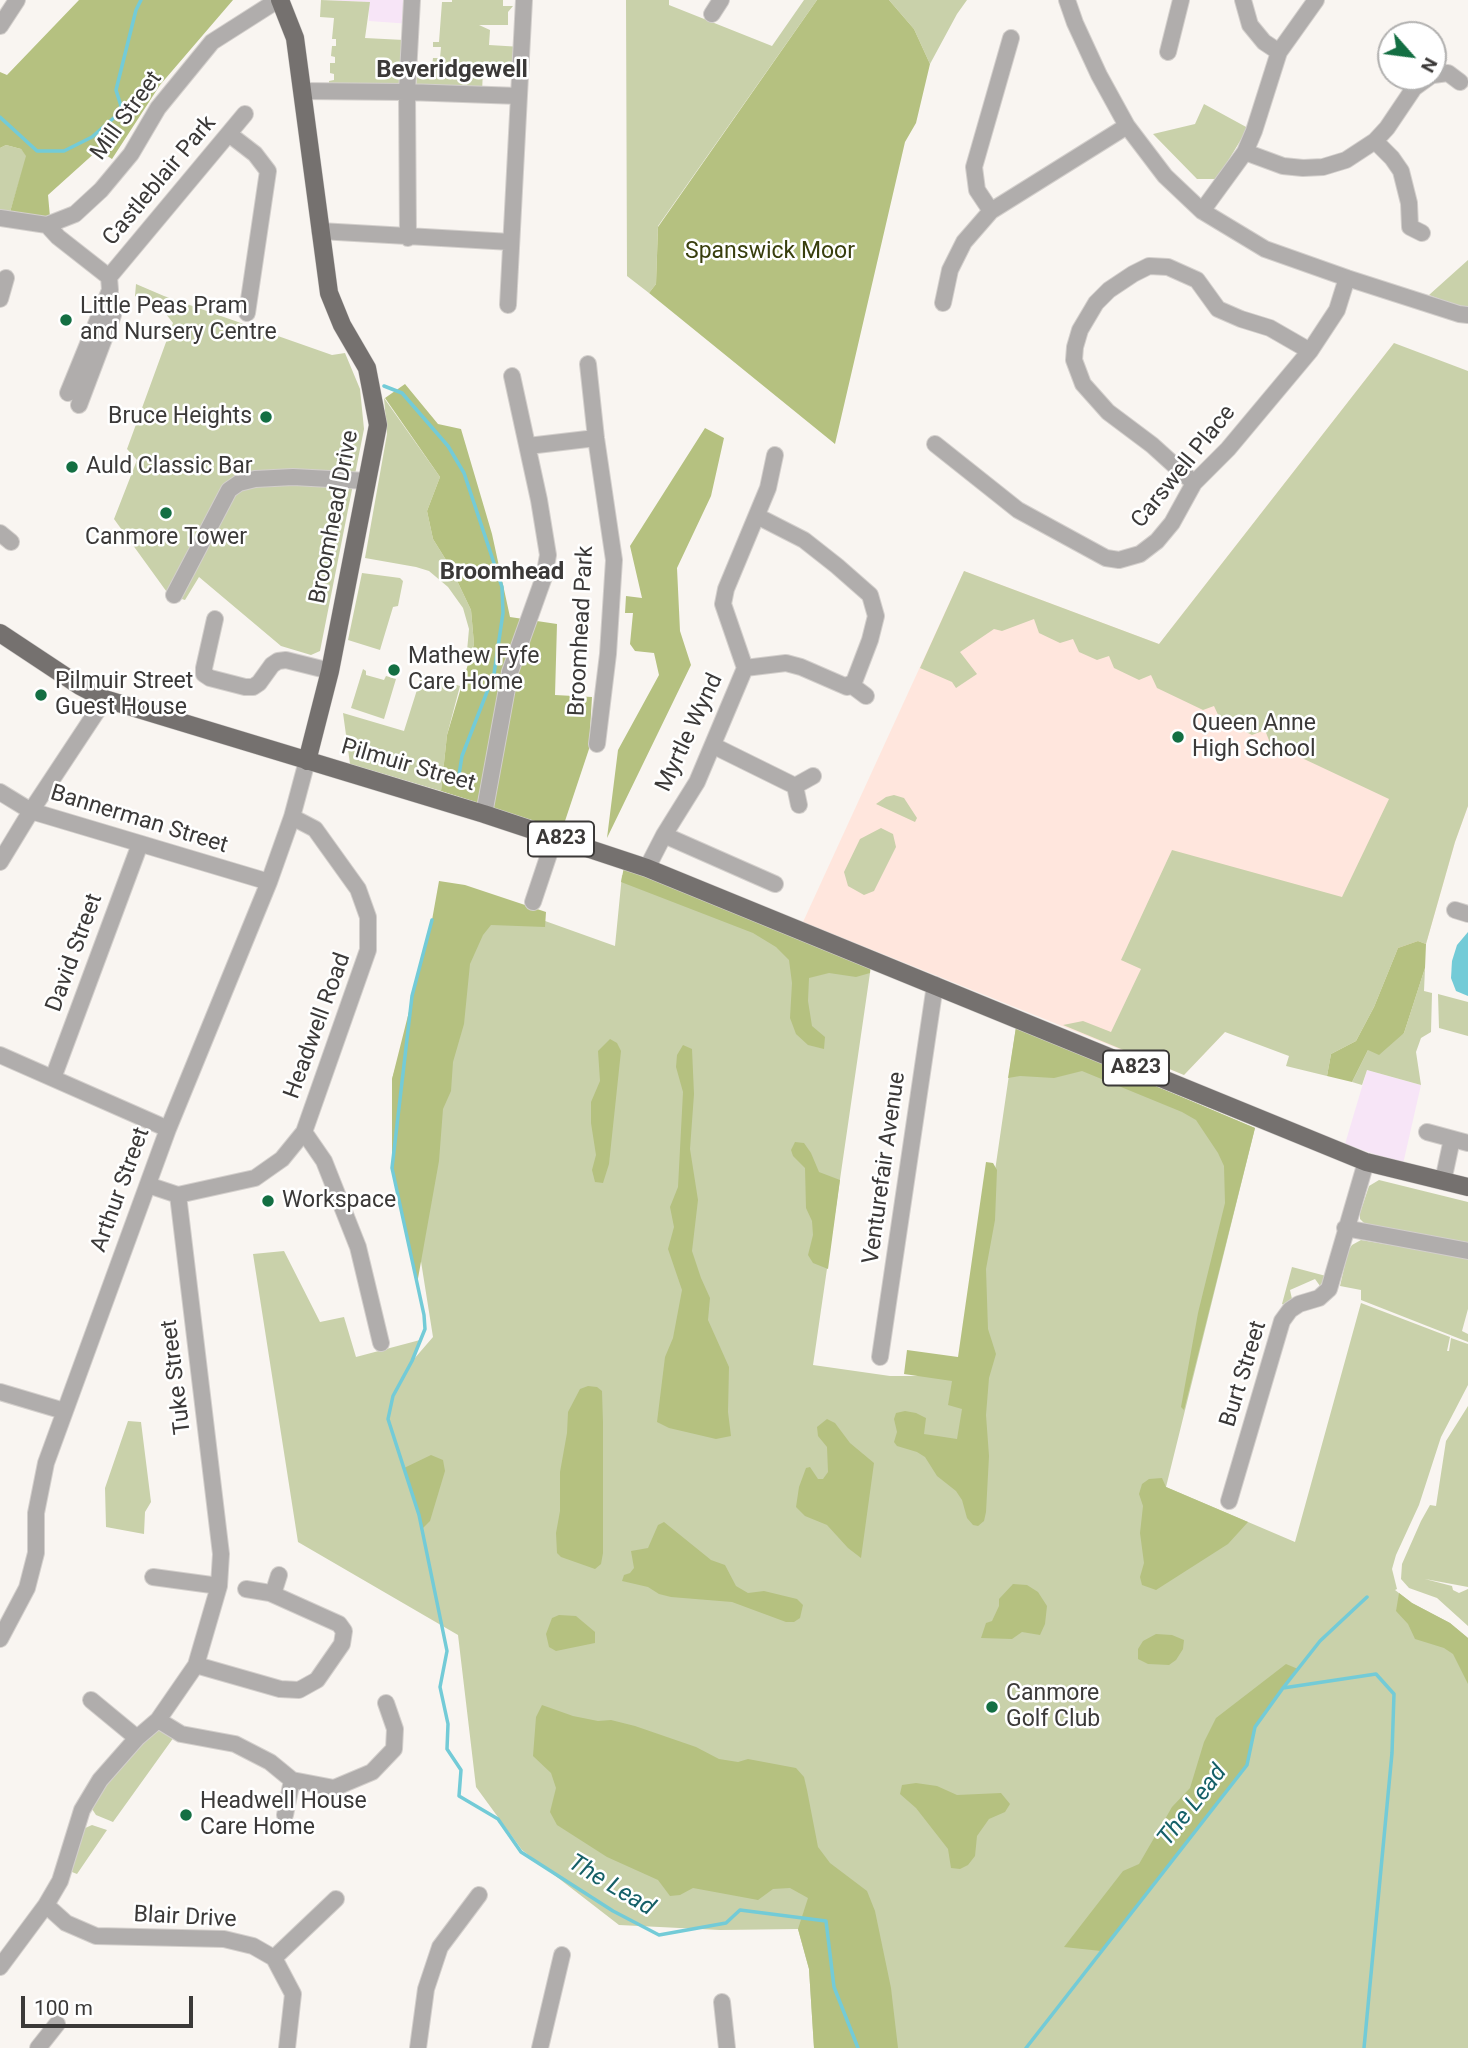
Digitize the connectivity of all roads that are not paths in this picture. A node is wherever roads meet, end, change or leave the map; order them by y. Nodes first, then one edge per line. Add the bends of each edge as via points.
1 (17, 0) edge
2 (279, 0) edge
3 (412, 0) edge
4 (524, 0) edge
5 (1067, 0) edge
6 (1181, 0) edge
7 (1242, 0) edge
8 (1316, 0) edge
9 (0, 26) edge
10 (1011, 38) dead end
11 (1168, 52) dead end
12 (1279, 52) junction
13 (302, 91) junction
14 (1412, 91) edge
15 (407, 92) junction
16 (519, 96) junction
17 (245, 114) dead end
18 (1127, 125) junction
19 (229, 134) junction
20 (1375, 141) junction
21 (1245, 152) junction
22 (992, 211) junction
23 (1202, 211) junction
24 (0, 218) edge
25 (47, 225) junction
26 (1410, 230) dead end
27 (320, 232) junction
28 (408, 238) junction
29 (511, 242) junction
30 (6, 278) dead end
31 (1347, 278) junction
32 (109, 284) junction
33 (0, 299) edge
34 (943, 303) dead end
35 (508, 305) dead end
36 (247, 313) dead end
37 (1468, 315) edge
38 (1310, 351) junction
39 (588, 364) dead end
40 (512, 376) dead end
41 (74, 399) dead end
42 (596, 438) junction
43 (936, 444) dead end
44 (528, 446) junction
45 (775, 455) dead end
46 (367, 481) junction
47 (1194, 483) junction
48 (757, 516) junction
49 (174, 595) dead end
50 (215, 619) dead end
51 (0, 633) edge
52 (745, 668) junction
53 (330, 671) junction
54 (850, 684) junction
55 (866, 696) dead end
56 (105, 699) junction
57 (597, 744) dead end
58 (714, 746) junction
59 (307, 761) junction
60 (813, 776) dead end
61 (795, 786) junction
62 (0, 792) edge
63 (799, 805) dead end
64 (31, 811) junction
65 (484, 814) junction
66 (292, 817) junction
67 (664, 835) junction
68 (555, 836) junction
69 (140, 844) junction
70 (0, 862) edge
71 (647, 867) junction
72 (269, 882) junction
73 (775, 884) dead end
74 (533, 902) dead end
75 (935, 985) junction
76 (0, 1055) edge
77 (53, 1078) junction
78 (168, 1129) junction
79 (304, 1132) junction
80 (1427, 1132) dead end
81 (1452, 1139) junction
82 (1468, 1143) edge
83 (1366, 1161) junction
84 (1443, 1181) junction
85 (148, 1185) junction
86 (1468, 1187) edge
87 (178, 1195) junction
88 (1345, 1228) junction
89 (1468, 1251) edge
90 (381, 1343) dead end
91 (880, 1357) dead end
92 (0, 1392) edge
93 (64, 1411) junction
94 (1229, 1502) dead end
95 (279, 1575) dead end
96 (153, 1577) dead end
97 (219, 1586) junction
98 (246, 1589) dead end
99 (273, 1594) junction
100 (0, 1639) edge
101 (196, 1665) junction
102 (91, 1700) dead end
103 (386, 1703) dead end
104 (158, 1720) junction
105 (137, 1738) junction
106 (292, 1780) junction
107 (285, 1815) dead end
108 (479, 1895) dead end
109 (336, 1899) dead end
110 (46, 1905) junction
111 (562, 1955) dead end
112 (274, 1958) junction
113 (0, 1967) edge
114 (722, 2002) dead end
115 (57, 2024) dead end
116 (38, 2048) edge
117 (287, 2048) edge
118 (418, 2048) edge
119 (540, 2048) edge
120 (727, 2048) edge

1 - 9 street
2 - 13 main road, Broomhead Drive via 295,38
2 - 25 street, Mill Street via 212,42 158,108 131,154 101,190 75,214
3 - 15 street
4 - 16 street
5 - 18 street via 1099,75
6 - 11 street
7 - 12 street via 1250,24
8 - 12 street
10 - 22 street via 974,167 977,190
12 - 21 street
13 - 15 street
13 - 27 main road, Broomhead Drive
14 - 20 street
15 - 16 street
15 - 28 street
16 - 29 street
17 - 19 street, Castleblair Park
18 - 22 street
18 - 23 street via 1165,176
19 - 32 street, Castleblair Park
19 - 36 street via 268,171
20 - 21 street via 1346,160 1323,167 1283,166
20 - 26 street via 1401,171
21 - 23 street
22 - 34 street via 964,242 950,270
23 - 31 street via 1265,249
24 - 25 street
25 - 32 street
27 - 28 street
27 - 46 main road, Broomhead Drive via 330,293 367,368 376,414
28 - 29 street
29 - 35 street
30 - 33 street
31 - 37 street
31 - 38 street, Carswell Place via 1337,310
32 - 41 street, Castleblair Park
38 - 47 street, Carswell Place
38 - 47 street via 1270,328 1218,309 1197,280 1168,267 1149,267 1133,274 1096,303 1075,347 1073,360 1083,384 1108,412
39 - 42 street, Broomhead Park
40 - 44 street, Broomhead Park
42 - 44 street
42 - 57 street, Broomhead Park via 614,559
43 - 47 street, Carswell Place via 1018,510 1106,558 1129,558 1157,541
44 - 65 street, Broomhead Park via 548,555 510,672
45 - 48 street, Myrtle Wynd
46 - 49 street via 293,477 239,483 229,490
46 - 53 main road, Broomhead Drive
48 - 52 street, Myrtle Wynd via 723,604
48 - 54 street via 804,540 870,596 876,616
50 - 53 street via 204,668 209,678 253,687 272,665 286,660
51 - 56 main road, Pilmuir Street / A823
52 - 54 street via 786,663 840,685
52 - 58 street, Myrtle Wynd
53 - 59 main road, Broomhead Drive
54 - 55 street
56 - 59 main road, Pilmuir Street / A823
56 - 64 street
58 - 61 street
58 - 67 street, Myrtle Wynd
59 - 65 main road, Pilmuir Street / A823
59 - 66 street, Arthur Street
60 - 61 street
61 - 63 street
62 - 64 street, Bannerman Street
64 - 69 street, Bannerman Street
64 - 70 street
65 - 68 main road, Pilmuir Street / A823
66 - 72 street, Arthur Street
66 - 79 street, Headwell Road via 315,829 358,889 368,917 369,950
67 - 71 street, Myrtle Wynd
67 - 73 street
68 - 71 main road, Pilmuir Street / A823
68 - 74 street
69 - 72 street, Bannerman Street
69 - 77 street, David Street
71 - 75 main road, Pilmuir Street / A823
72 - 78 street, Arthur Street
75 - 83 main road, A823
75 - 91 street, Venturefair Avenue
76 - 77 street
77 - 78 street
78 - 85 street, Arthur Street
79 - 87 street, Headwell Road via 282,1160 255,1178
79 - 90 street via 324,1161 358,1247
80 - 81 street
81 - 82 street
81 - 84 street
83 - 84 main road, A823
83 - 88 street, Burt Street
84 - 86 main road, A823
85 - 87 street
85 - 93 street, Arthur Street
87 - 97 street, Tuke Street via 221,1554
88 - 89 street
88 - 94 street, Burt Street via 1329,1289 1290,1310 1282,1321
92 - 93 street
93 - 100 street, Arthur Street via 42,1476 36,1553 27,1588
95 - 99 street
96 - 97 street
97 - 101 street, Tuke Street
98 - 99 street
99 - 101 street via 339,1624 344,1631 342,1644 317,1680 299,1690 279,1689
101 - 104 street, Tuke Street
102 - 105 street
103 - 106 street via 395,1729 394,1749 372,1772 334,1788
104 - 105 street, Tuke Street
104 - 106 street via 181,1734 234,1744 270,1762
105 - 110 street, Tuke Street via 100,1780 82,1811 60,1881
106 - 107 street
108 - 118 street via 440,1947 426,1989
109 - 112 street
110 - 112 street, Blair Drive via 66,1923 96,1936 224,1939 253,1946
110 - 113 street, Tuke Street
111 - 119 street
112 - 117 street via 293,1994
114 - 120 street
115 - 116 street

